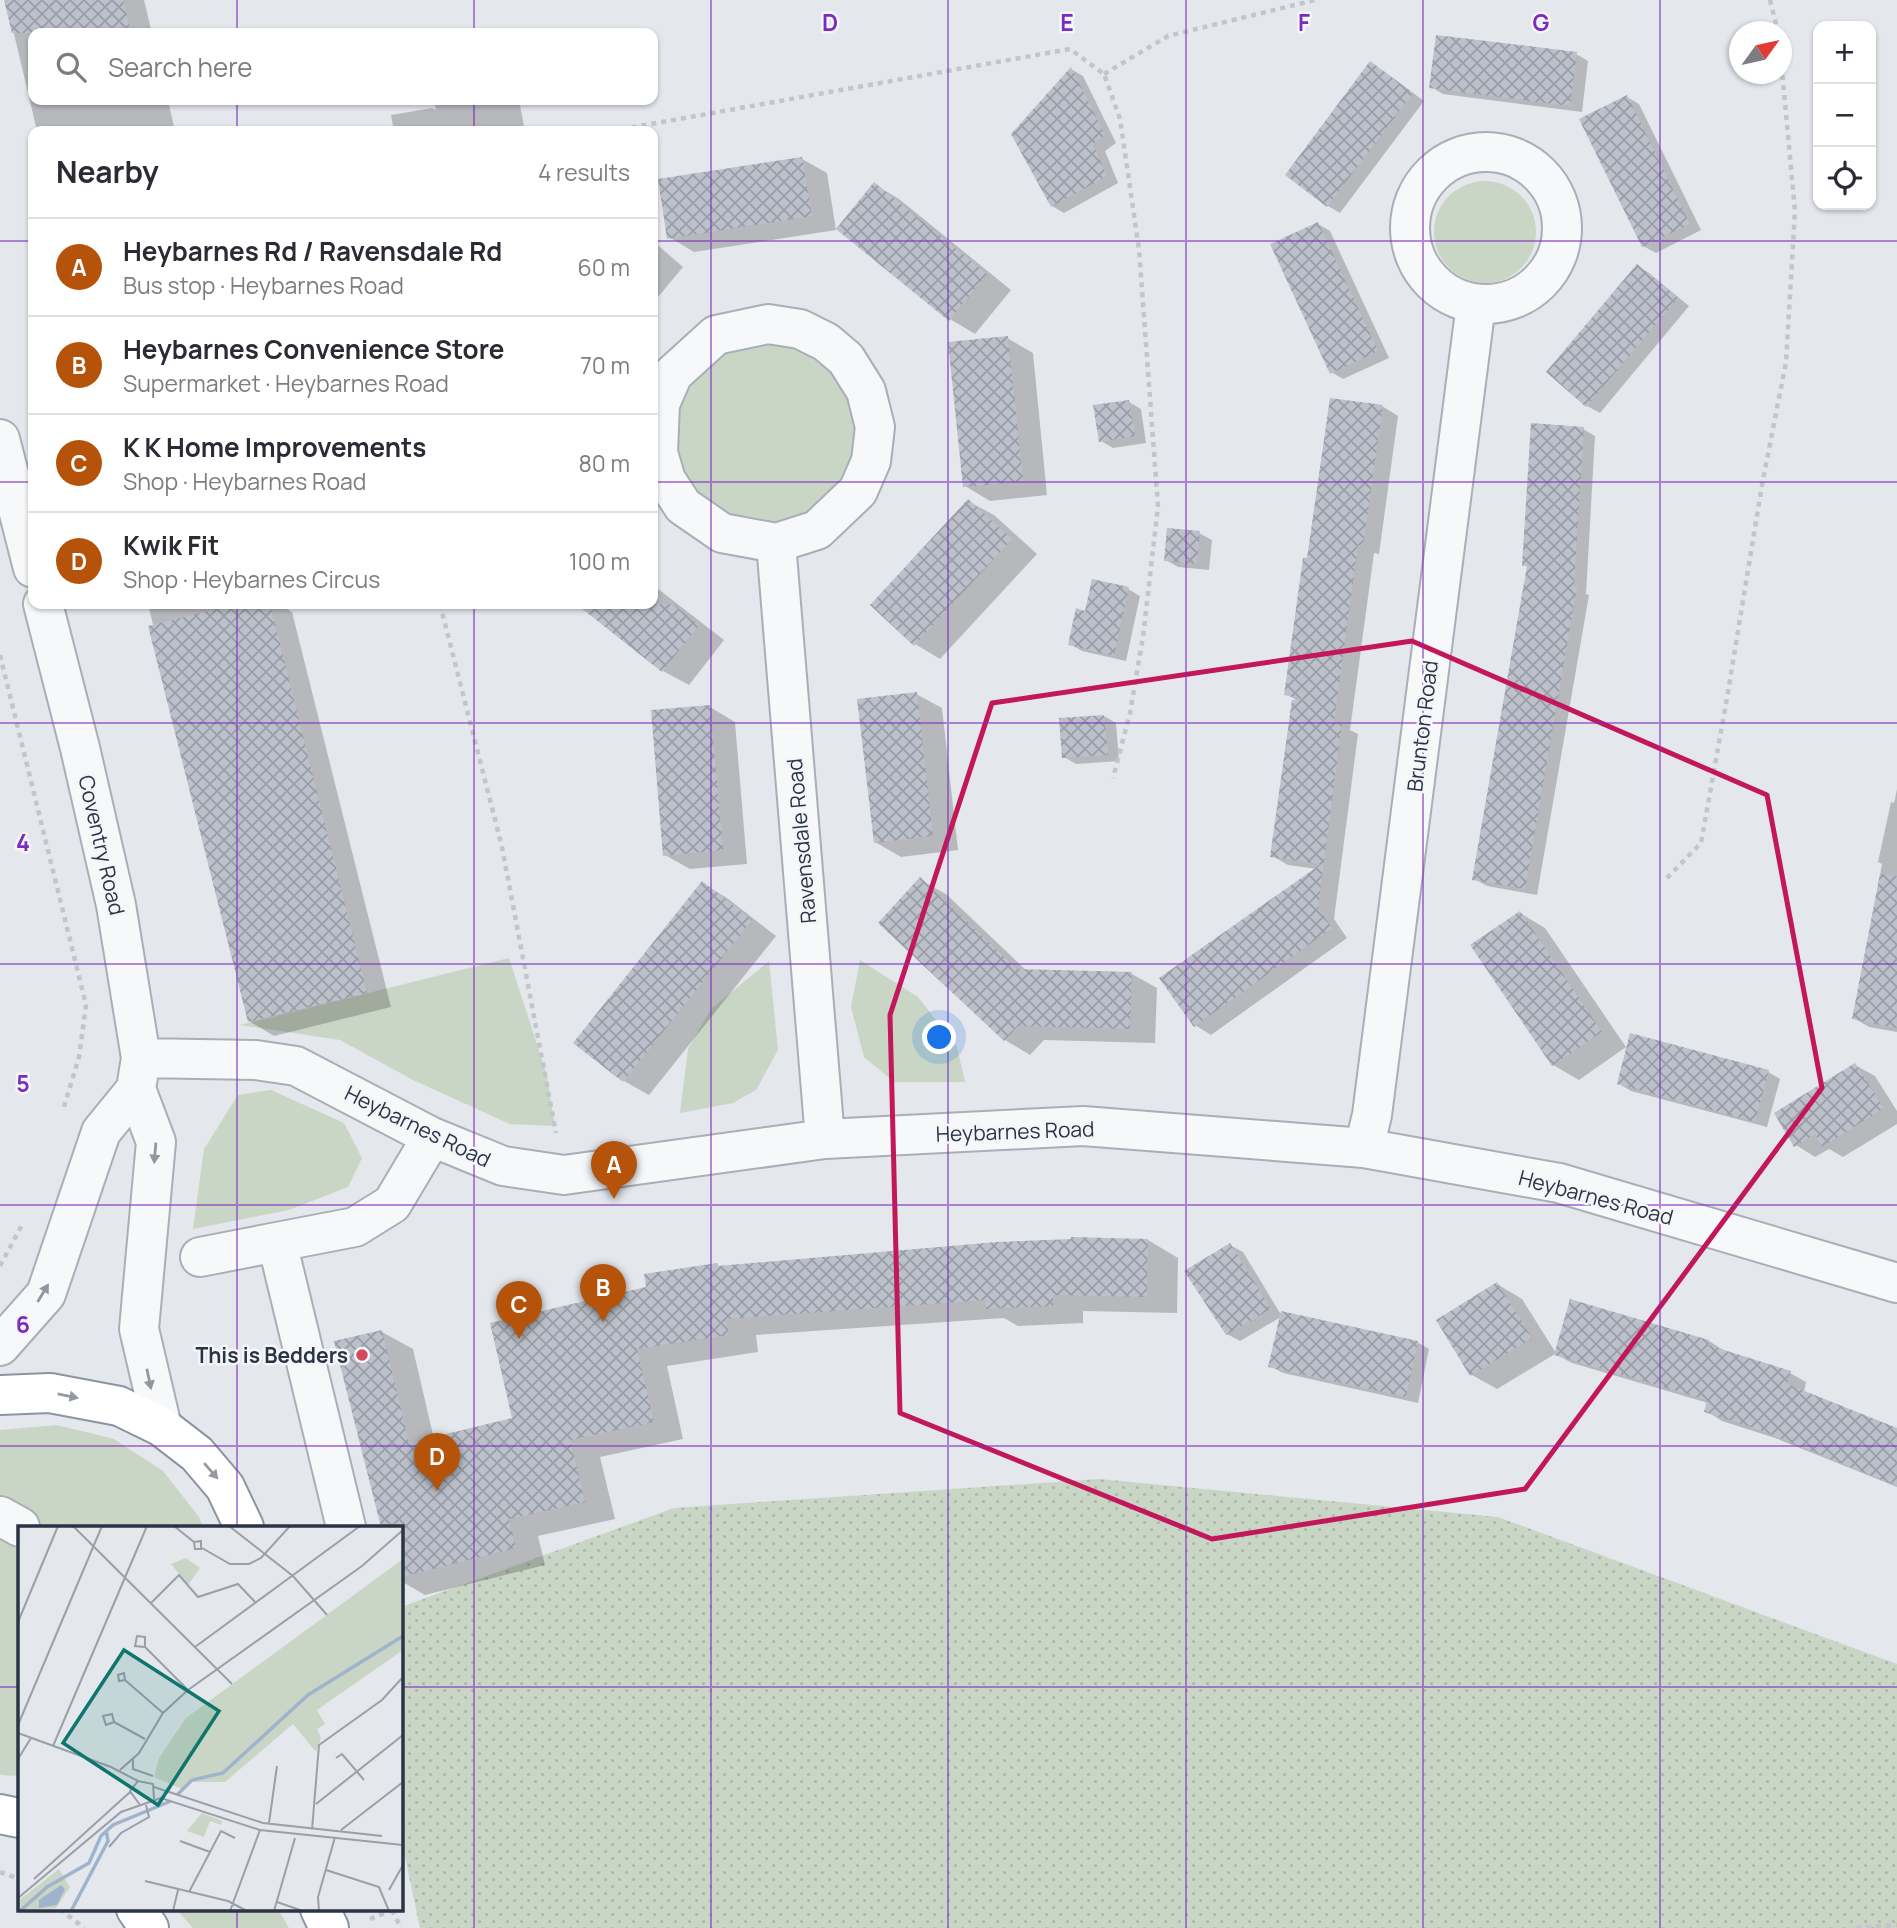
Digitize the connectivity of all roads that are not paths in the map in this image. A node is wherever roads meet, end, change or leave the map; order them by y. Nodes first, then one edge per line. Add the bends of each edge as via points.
1 (1476, 304) dead end
2 (658, 437) edge
3 (0, 439) edge
4 (658, 456) edge
5 (776, 542) junction
6 (28, 548) edge
7 (44, 609) edge
8 (139, 1073) junction
9 (432, 1137) junction
10 (825, 1139) junction
11 (1364, 1148) junction
12 (277, 1242) junction
13 (200, 1257) dead end
14 (1897, 1283) edge
15 (0, 1346) edge
16 (0, 1395) edge
17 (162, 1427) junction
18 (0, 1516) edge
19 (18, 1526) edge
20 (244, 1526) edge
21 (346, 1526) edge
22 (0, 1814) edge
23 (18, 1818) edge
24 (137, 1910) edge
25 (320, 1910) edge
26 (149, 1928) edge
27 (329, 1928) edge

1 - 11 street, Brunton Road via 1372,1115
2 - 5 street via 660,404 673,374 716,335 768,324 800,329 846,359 866,391 875,427 871,461 858,491 817,530
3 - 6 street
4 - 5 street via 666,480 683,506 722,533
5 - 10 street, Ravensdale Road
7 - 8 street, Coventry Road via 116,905
8 - 9 street, Heybarnes Road via 256,1060 296,1066
15 -> 8 street via 46,1294 101,1132
8 -> 17 street, Coventry Road via 156,1142 139,1329
9 - 10 street, Heybarnes Road via 503,1166 564,1175
9 - 12 street via 392,1204 355,1227
10 - 11 street, Heybarnes Road via 1083,1126
11 - 14 street, Heybarnes Road via 1559,1183
12 - 13 street
12 - 21 street
16 -> 17 highway via 50,1393 119,1406
17 -> 20 highway via 197,1454 225,1487
18 - 19 street
22 - 23 highway
24 - 26 highway
25 - 27 highway

